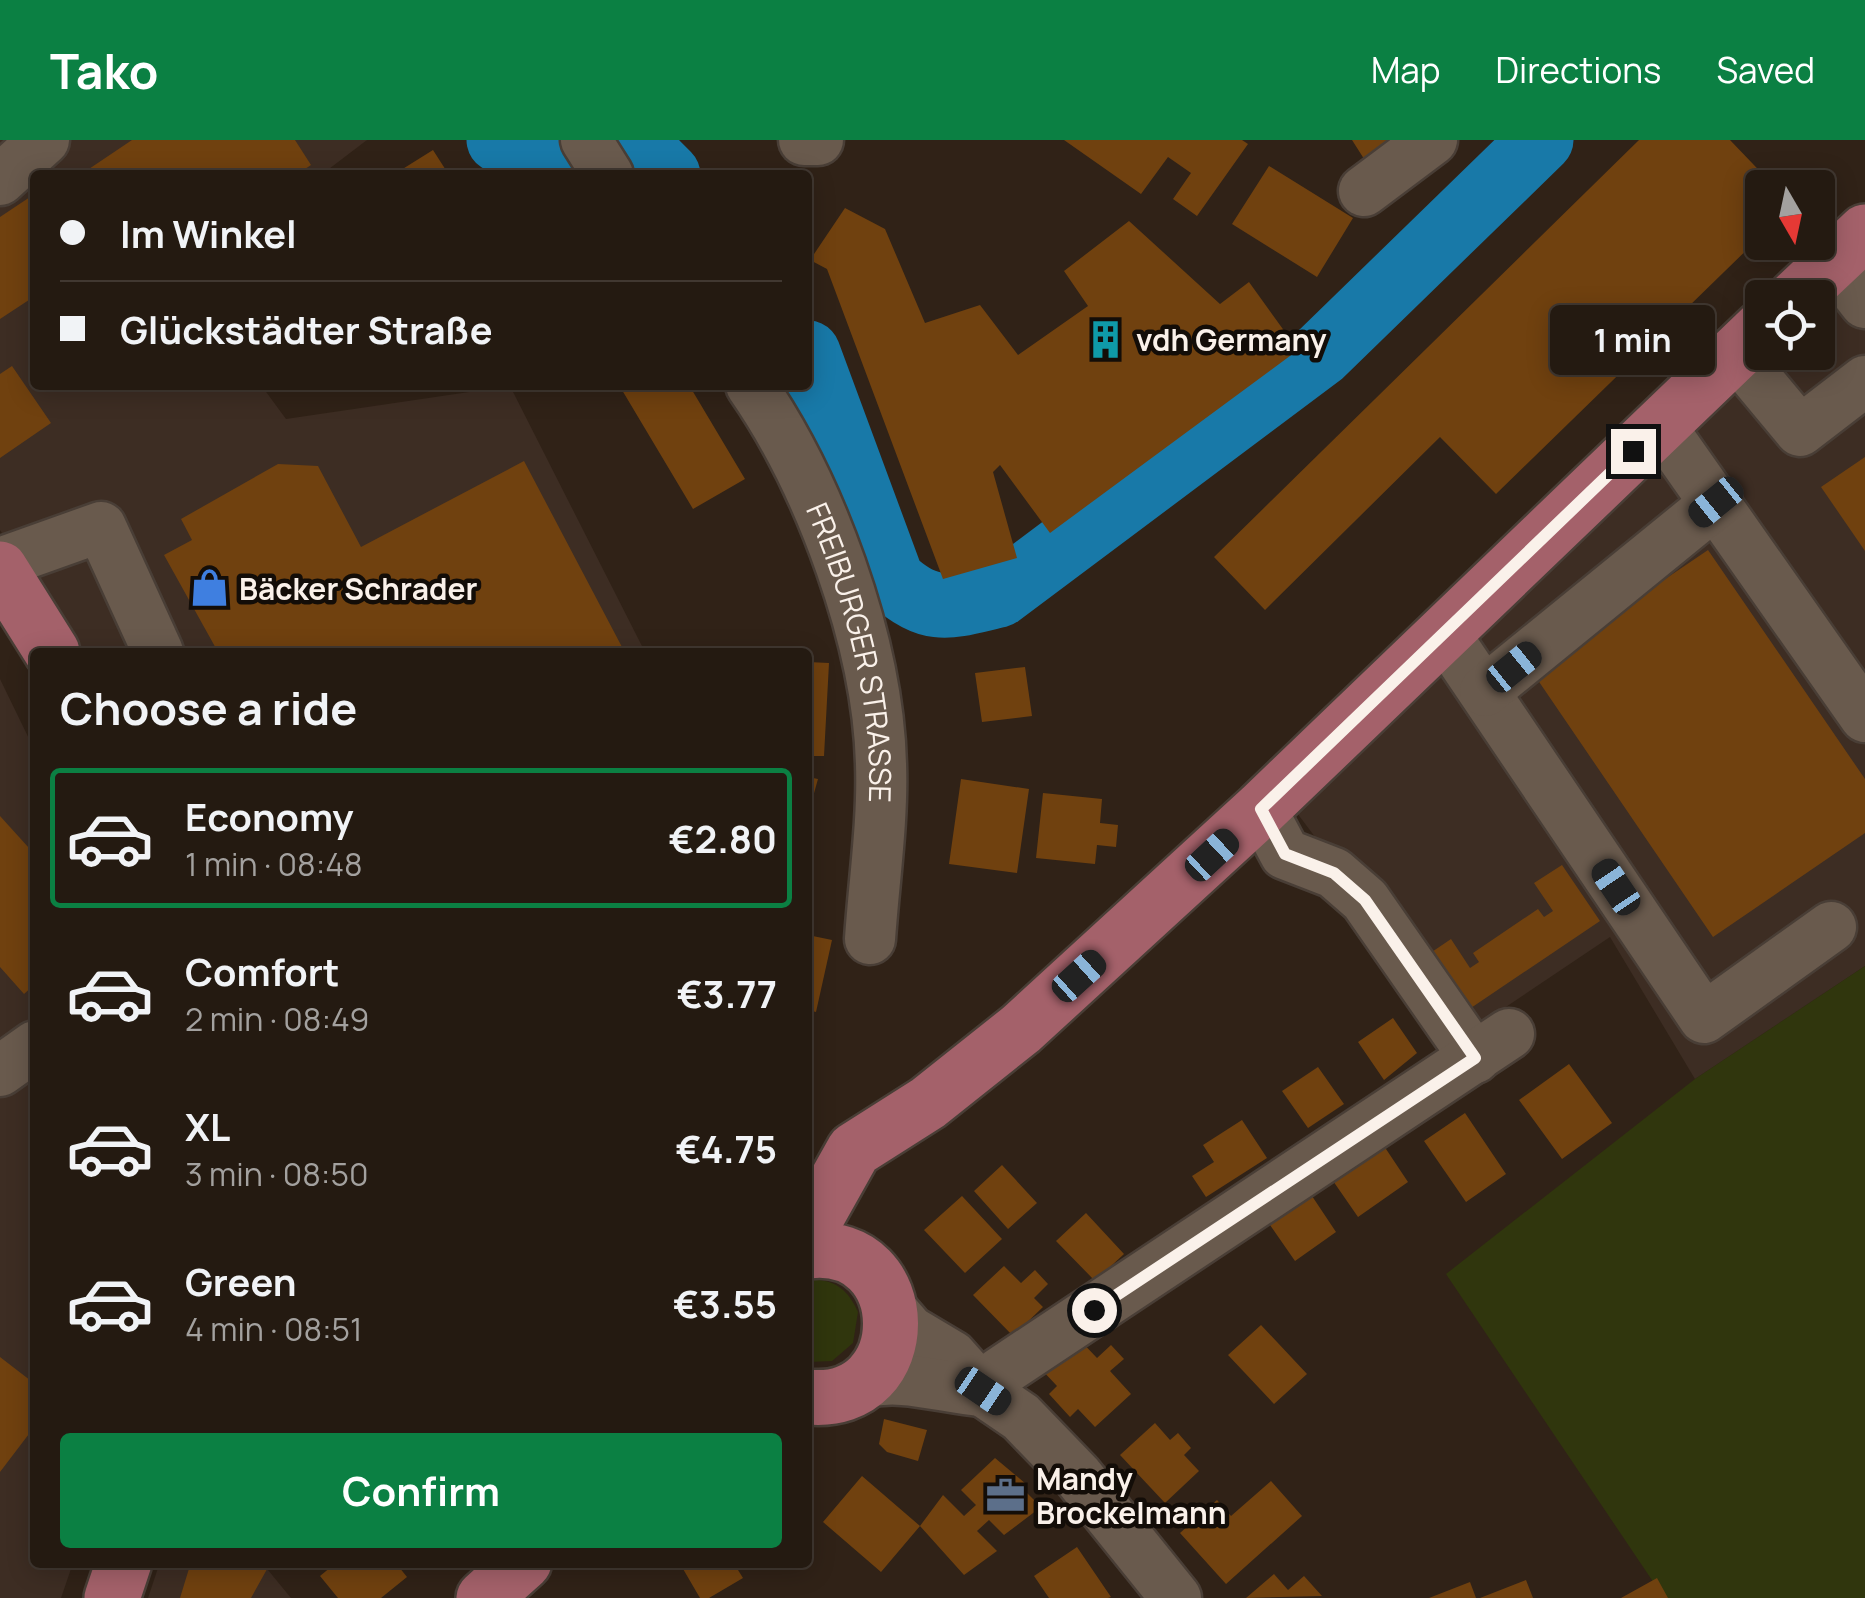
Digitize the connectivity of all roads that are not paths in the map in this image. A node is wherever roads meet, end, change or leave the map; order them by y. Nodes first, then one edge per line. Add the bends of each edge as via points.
1 (44, 140) edge
2 (586, 140) edge
3 (804, 140) edge
4 (818, 140) edge
5 (1432, 140) edge
6 (605, 170) edge
7 (0, 180) edge
8 (1364, 191) dead end
9 (1745, 345) edge
10 (1765, 370) edge
11 (1865, 381) edge
12 (754, 390) edge
13 (1660, 425) junction
14 (1716, 502) junction
15 (2, 575) edge
16 (1444, 632) junction
17 (49, 648) edge
18 (156, 648) edge
19 (1484, 691) junction
20 (1865, 717) edge
21 (1261, 809) junction
22 (1831, 927) dead end
23 (870, 939) dead end
24 (30, 1050) edge
25 (0, 1071) edge
26 (928, 1102) junction
27 (812, 1225) edge
28 (812, 1251) edge
29 (882, 1292) junction
30 (862, 1383) junction
31 (983, 1391) junction
32 (812, 1397) edge
33 (122, 1568) edge
34 (517, 1568) edge
35 (112, 1598) edge
36 (484, 1598) edge
37 (1176, 1598) edge

1 - 7 street
2 - 6 street
3 - 4 street
5 - 8 street
9 - 13 main road
10 - 11 street via 1800,431
12 - 23 street, FREIBURGER STRASSE via 782,431 834,546 865,656 882,762
13 - 14 street
13 - 16 main road
14 - 19 street
14 - 20 street
15 - 17 main road
15 - 18 street via 101,526
16 - 19 street
16 - 21 main road
19 - 22 street via 1704,1018
21 - 26 main road via 1000,1049
21 - 31 street via 1285,854 1334,873 1365,900 1492,1046 998,1373
24 - 25 street
26 - 27 main road via 854,1150
26 - 29 main road via 889,1148 865,1203 863,1235
28 - 29 main road via 843,1254
29 - 30 main road via 888,1347
29 - 31 street via 910,1331 952,1356
30 - 31 street via 902,1377
30 - 32 main road via 835,1396
31 - 37 street via 1022,1417
33 - 35 main road
34 - 36 main road

